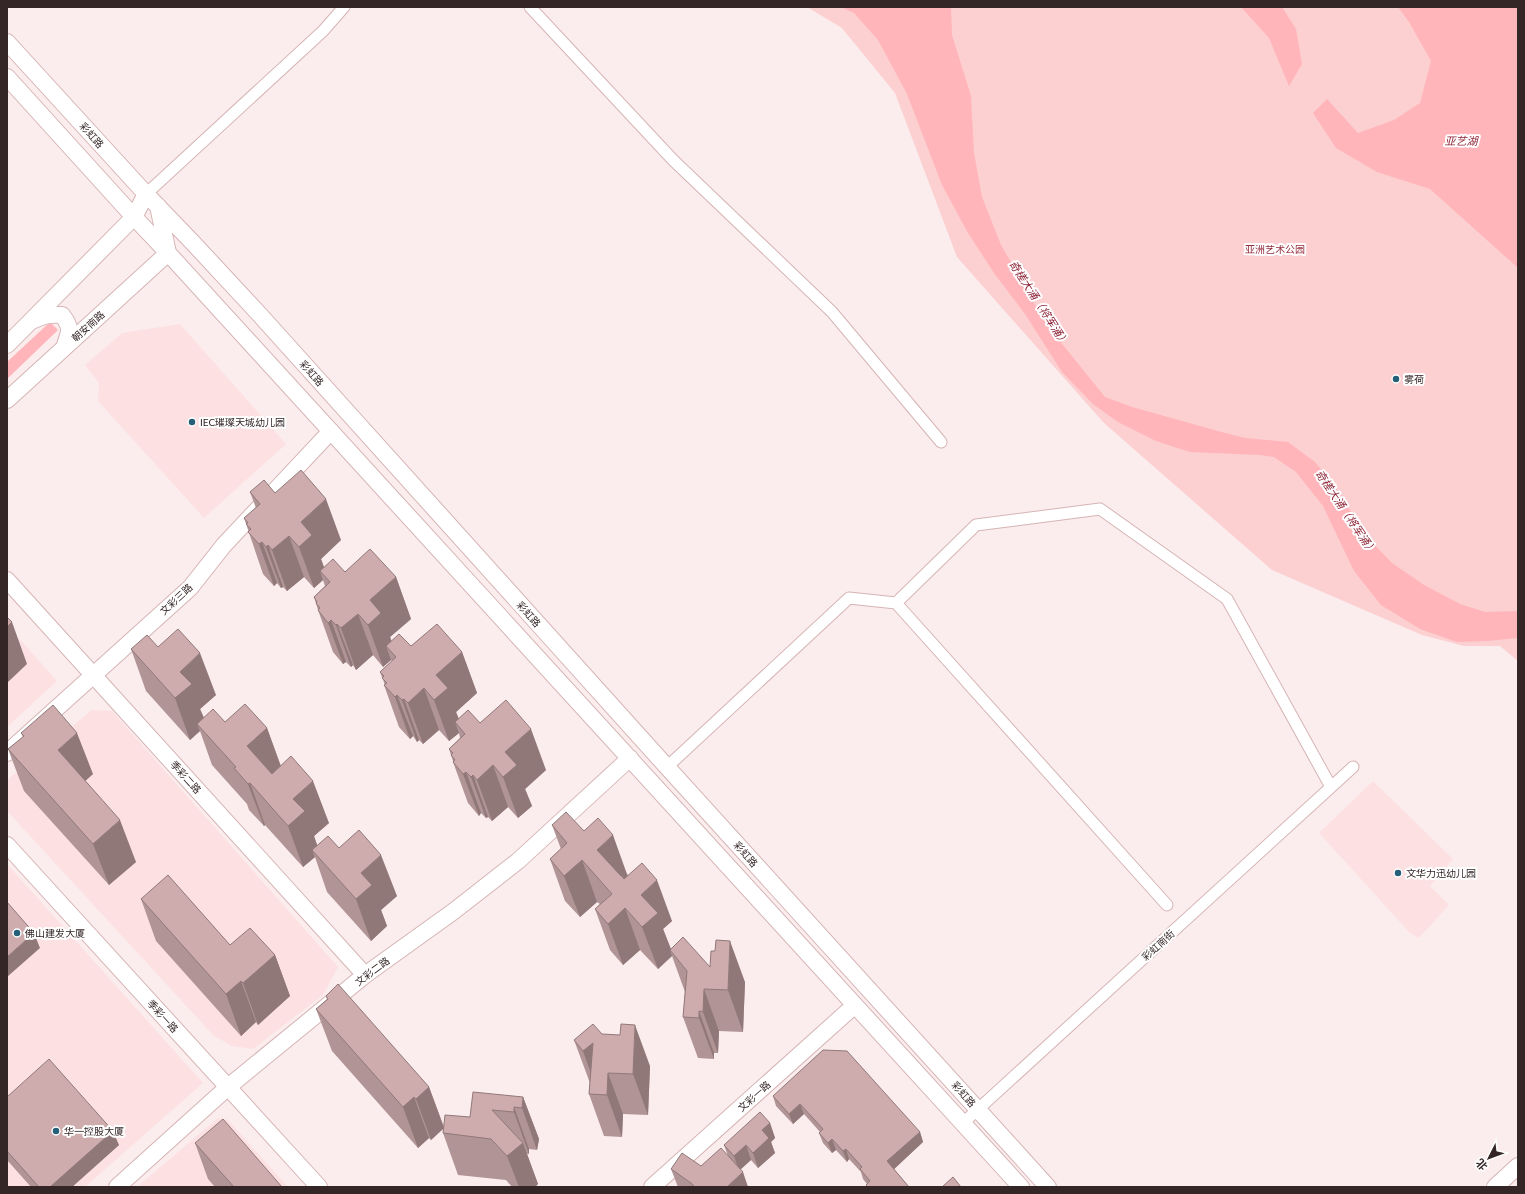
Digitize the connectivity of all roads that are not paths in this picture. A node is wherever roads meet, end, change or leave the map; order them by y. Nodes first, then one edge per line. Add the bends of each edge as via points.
1 (344, 7) edge
2 (530, 7) edge
3 (7, 42) edge
4 (7, 77) edge
5 (146, 194) junction
6 (158, 206) junction
7 (134, 217) junction
8 (168, 253) junction
9 (30, 323) junction
10 (7, 345) edge
11 (64, 348) junction
12 (7, 400) edge
13 (331, 431) junction
14 (941, 442) dead end
15 (7, 580) edge
16 (896, 603) junction
17 (93, 674) junction
18 (7, 753) edge
19 (630, 758) junction
20 (667, 767) junction
21 (1353, 767) dead end
22 (1331, 787) junction
23 (7, 845) edge
24 (1167, 905) dead end
25 (365, 975) junction
26 (855, 1005) junction
27 (228, 1087) junction
28 (978, 1109) junction
29 (963, 1123) junction
30 (1518, 1166) edge
31 (117, 1187) edge
32 (319, 1187) edge
33 (652, 1187) edge
34 (1021, 1187) edge
35 (1048, 1187) edge
36 (1495, 1187) edge

1 - 5 street via 323,31
2 - 14 street via 673,160 832,312
3 - 5 street, 彩虹路
4 - 7 street, 彩虹路
5 - 6 street, 彩虹路
5 - 7 street
6 - 8 street
6 - 20 street, 彩虹路 via 260,315
7 - 8 street, 彩虹路
7 - 9 street
8 - 11 street, 朝安南路
8 - 13 street, 彩虹路
9 - 10 street
9 - 11 street via 41,316 62,315 68,324 69,333
11 - 12 street, 朝安南路
13 - 17 street, 文彩三路 via 224,545 190,588
13 - 19 street, 彩虹路
15 - 17 street, 季彩二路
16 - 20 street via 849,598
16 - 22 street via 976,525 1100,509 1227,599
16 - 24 street
17 - 18 street, 文彩三路
17 - 25 street, 季彩二路
19 - 25 street, 文彩二路 via 518,861
19 - 26 street, 彩虹路
20 - 28 street, 彩虹路
21 - 22 street, 彩虹南街
22 - 28 street, 彩虹南街
23 - 27 street, 季彩一路
25 - 27 street, 文彩二路
26 - 29 street, 彩虹路
26 - 33 street, 文彩一路
27 - 31 street, 文彩二路
27 - 32 street, 季彩一路
28 - 29 street, 彩虹南街
28 - 35 street, 彩虹路
29 - 34 street, 彩虹路
30 - 36 street

